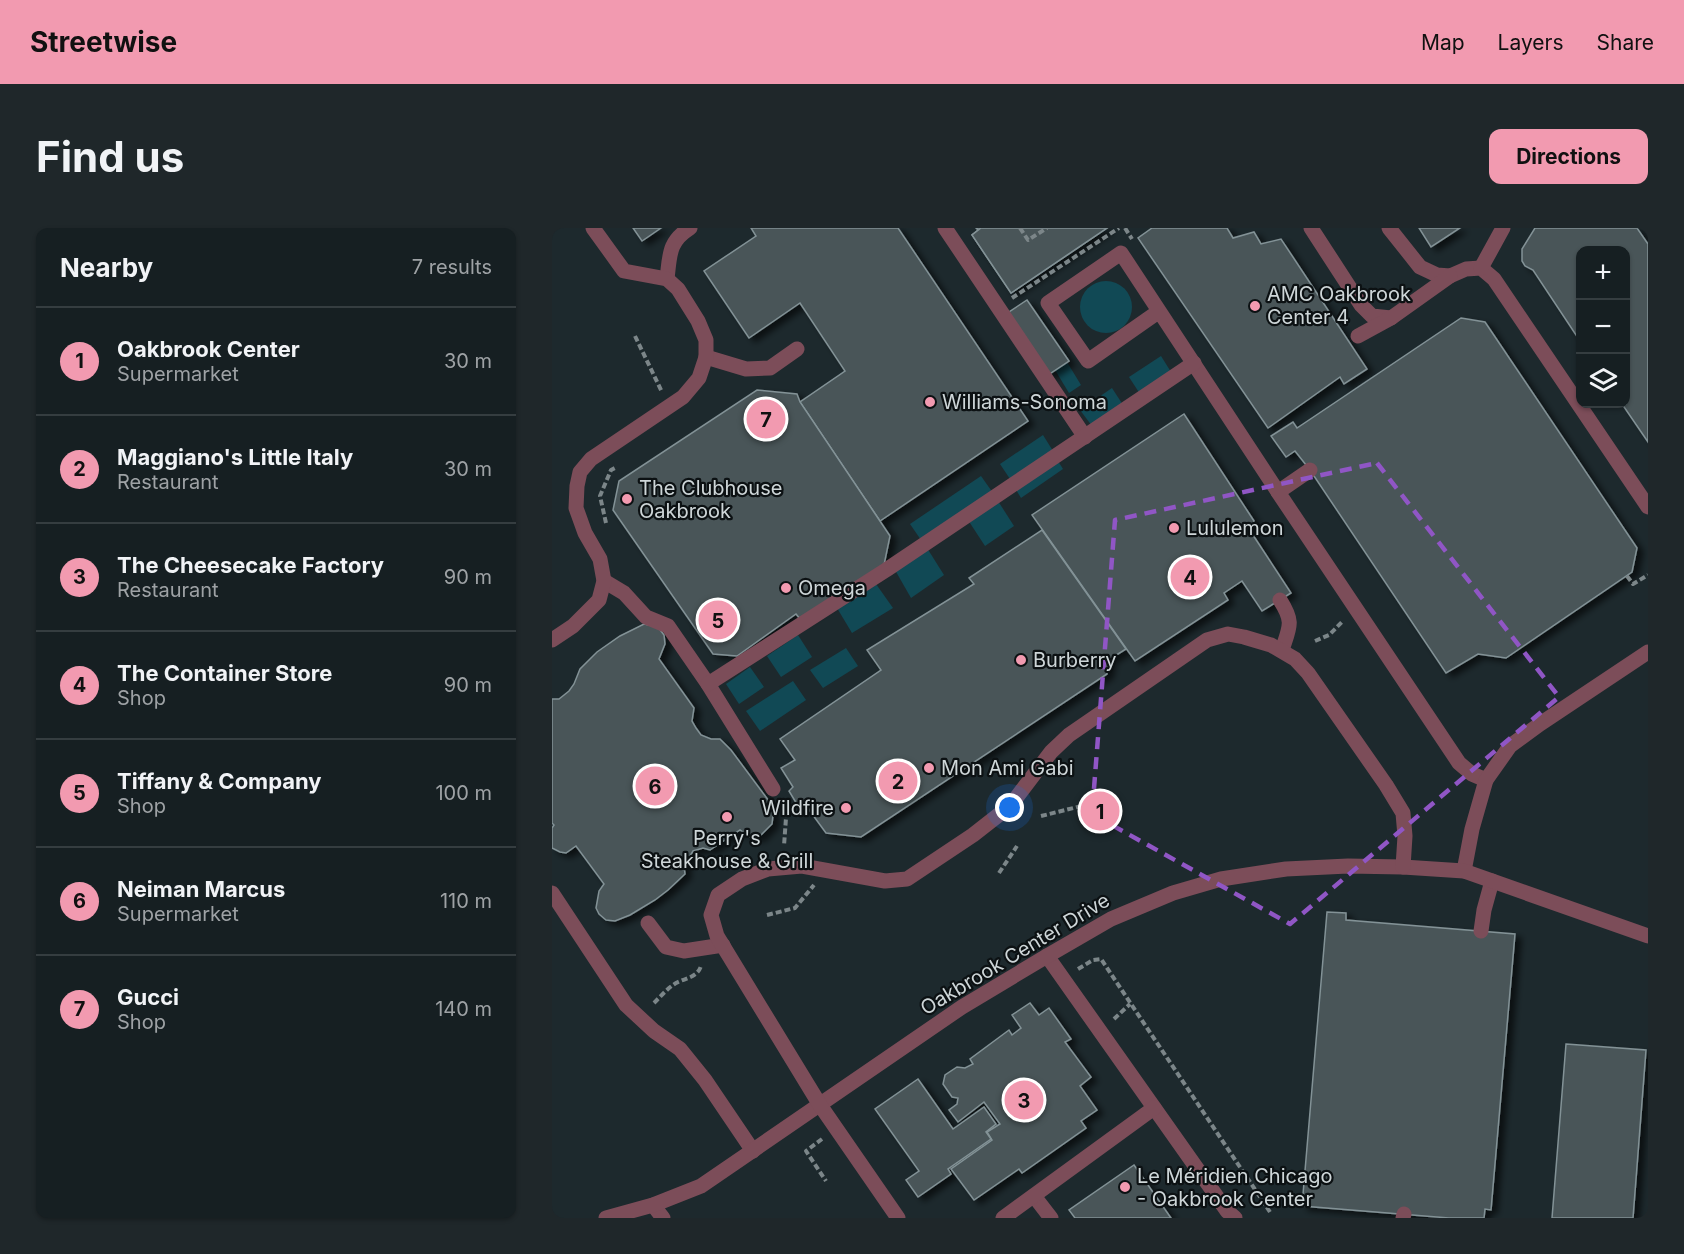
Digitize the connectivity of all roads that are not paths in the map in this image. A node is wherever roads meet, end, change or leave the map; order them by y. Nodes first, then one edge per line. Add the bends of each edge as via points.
1 (593, 228) edge
2 (690, 228) edge
3 (945, 228) edge
4 (1311, 228) edge
5 (1389, 228) edge
6 (1503, 228) edge
7 (1481, 268) junction
8 (1450, 276) junction
9 (667, 279) junction
10 (1158, 312) junction
11 (1391, 318) junction
12 (1358, 336) dead end
13 (797, 349) dead end
14 (706, 357) junction
15 (1194, 363) junction
16 (1085, 437) junction
17 (1310, 470) dead end
18 (1278, 492) junction
19 (1648, 507) edge
20 (604, 581) junction
21 (1280, 600) dead end
22 (552, 640) edge
23 (1282, 650) junction
24 (1648, 652) edge
25 (708, 684) junction
26 (1486, 780) junction
27 (773, 789) road end
28 (1403, 867) junction
29 (1464, 871) junction
30 (1492, 881) junction
31 (552, 893) edge
32 (648, 923) dead end
33 (1481, 931) dead end
34 (1648, 936) edge
35 (723, 945) junction
36 (1047, 956) junction
37 (820, 1105) junction
38 (1154, 1108) junction
39 (753, 1151) junction
40 (1034, 1196) junction
41 (653, 1205) junction
42 (1007, 1217) edge
43 (606, 1218) edge
44 (663, 1218) edge
45 (898, 1218) edge
46 (1051, 1218) edge
47 (1235, 1218) edge

1 - 9 street via 624,271
2 - 9 street via 680,234 671,248
3 - 16 street
4 - 11 street via 1361,305 1372,316
5 - 8 street via 1420,267
6 - 7 street
7 - 8 street
7 - 19 street via 1494,279
8 - 11 street
9 - 14 street via 698,321 706,340
10 - 10 street via 1121,253 1048,303 1088,361
10 - 15 street
11 - 12 street
13 - 14 street via 770,368 746,369
14 - 20 street via 699,378 683,397 591,459 580,472 576,507 600,560
15 - 16 street
15 - 18 street
16 - 25 street
17 - 18 street
18 - 26 street via 1459,764
20 - 22 street via 600,600
20 - 25 street via 624,593 646,617 668,626
21 - 23 street via 1290,615
23 - 28 street via 1308,673 1403,813
23 - 35 street via 1244,636 1228,634 1207,640 1064,740 1010,806 907,879 885,881 802,866 768,869 742,879 718,895 711,915
24 - 26 street via 1510,746
25 - 27 street
26 - 29 street
28 - 29 street, Oakbrook Center Drive
28 - 36 street, Oakbrook Center Drive via 1286,869 1221,879 1173,893 1111,919
29 - 30 street, Oakbrook Center Drive
30 - 33 street
30 - 34 street, Oakbrook Center Drive
31 - 39 street via 626,1005 680,1049
32 - 35 street via 666,947 684,951
35 - 37 street
36 - 37 street, Oakbrook Center Drive via 962,1007
36 - 38 street
37 - 39 street, Oakbrook Center Drive
37 - 45 street
38 - 40 street
38 - 47 street
39 - 41 street, Oakbrook Center Drive via 701,1186
40 - 42 street
40 - 46 street
41 - 43 street, Oakbrook Center Drive
41 - 44 street

